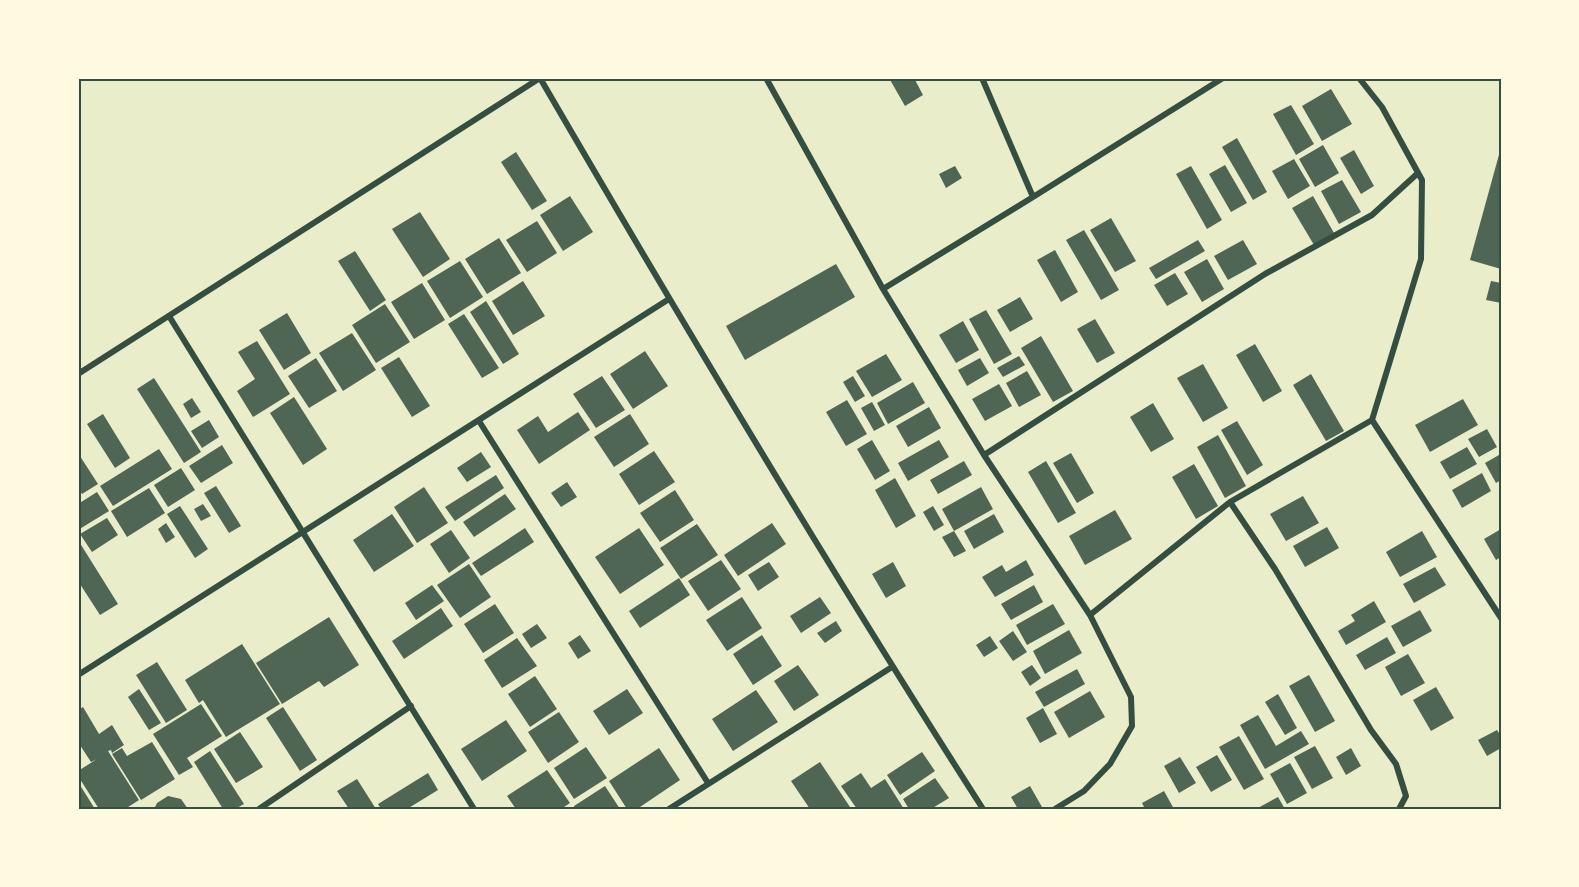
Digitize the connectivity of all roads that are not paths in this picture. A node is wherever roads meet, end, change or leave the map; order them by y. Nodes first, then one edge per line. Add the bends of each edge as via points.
1 (540, 78) edge
2 (766, 78) edge
3 (982, 78) edge
4 (1223, 78) edge
5 (1359, 78) edge
6 (1418, 173) junction
7 (1034, 197) junction
8 (883, 289) junction
9 (669, 299) junction
10 (169, 316) junction
11 (78, 374) edge
12 (1372, 420) junction
13 (479, 421) junction
14 (984, 455) junction
15 (1230, 502) junction
16 (304, 532) junction
17 (1090, 615) junction
18 (1501, 618) edge
19 (892, 667) junction
20 (78, 675) edge
21 (411, 706) junction
22 (708, 783) junction
23 (259, 809) edge
24 (474, 809) edge
25 (669, 809) edge
26 (983, 809) edge
27 (1054, 809) edge
28 (1399, 809) edge

1 - 9 street
1 - 10 street
2 - 8 street
3 - 7 street
4 - 7 street
5 - 6 street via 1382,107
6 - 12 street via 1422,180 1420,259
6 - 14 street via 1372,215 1265,274
7 - 8 street
8 - 14 street
9 - 13 street
9 - 19 street
10 - 11 street
10 - 16 street
12 - 15 street
12 - 18 street
13 - 16 street
13 - 22 street
14 - 17 street
15 - 17 street
15 - 28 street via 1396,764 1406,796
16 - 20 street
16 - 21 street
17 - 27 street via 1131,698 1132,726 1110,764 1084,791
19 - 22 street
19 - 26 street
21 - 23 street
21 - 24 street
22 - 25 street

